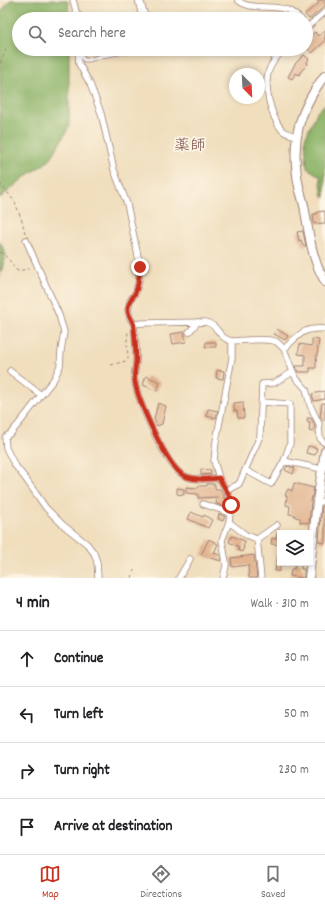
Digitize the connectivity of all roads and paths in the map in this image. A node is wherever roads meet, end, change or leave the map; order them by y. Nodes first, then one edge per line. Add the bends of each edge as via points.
1 (73, 0) edge
2 (138, 0) edge
3 (238, 0) edge
4 (75, 10) edge
5 (140, 12) edge
6 (144, 12) edge
7 (290, 12) edge
8 (325, 12) edge
9 (313, 21) edge
10 (6, 50) dead end
11 (78, 56) edge
12 (82, 56) edge
13 (101, 56) edge
14 (278, 56) edge
15 (0, 63) edge
16 (325, 75) edge
17 (297, 136) junction
18 (0, 183) edge
19 (26, 240) joint
20 (0, 252) edge
21 (38, 267) junction
22 (325, 282) edge
23 (198, 322) junction
24 (134, 324) junction
25 (325, 329) edge
26 (190, 332) dead end
27 (232, 341) junction
28 (284, 349) junction
29 (111, 365) dead end
30 (10, 372) dead end
31 (293, 372) junction
32 (41, 395) junction
33 (261, 402) junction
34 (325, 443) edge
35 (325, 451) edge
36 (284, 460) junction
37 (322, 469) junction
38 (245, 470) junction
39 (219, 478) junction
40 (227, 490) junction
41 (321, 501) edge
42 (203, 504) dead end
43 (230, 513) junction
44 (229, 522) junction
45 (277, 525) dead end
46 (257, 539) junction
47 (190, 559) dead end
48 (134, 570) dead end
49 (98, 578) edge
50 (132, 578) edge
51 (179, 578) edge
52 (223, 578) edge
53 (261, 578) edge
54 (308, 578) edge

1 - 4 street
2 - 5 lane
2 - 6 street
3 - 7 street via 250,6 286,9
8 - 9 street
10 - 15 path
11 - 24 street via 79,64 101,113 114,170 127,204 138,256 139,280 128,310
12 - 13 lane via 84,60
14 - 17 street via 269,70 267,82 271,108 283,130
16 - 17 main road via 304,110
17 - 22 main road via 300,188 312,250
18 - 19 path via 15,202
19 - 21 street
20 - 21 path via 18,271
21 - 32 street via 64,332 60,366 54,379
23 - 24 street
23 - 26 street
23 - 27 street via 211,323 221,336
24 - 29 path via 129,329 128,359
24 - 39 street via 134,380 158,441 184,476
25 - 28 street via 305,330
27 - 28 street via 272,341
27 - 39 street via 232,358 214,461
28 - 31 street
30 - 32 street
31 - 33 street via 274,383 262,384
31 - 34 street via 306,389 319,424 320,438
32 - 49 street via 5,437 6,448 14,464 46,508 94,553
33 - 36 street via 290,404 290,444
33 - 38 street via 260,436
35 - 37 main road
36 - 37 street
36 - 38 street via 271,484
37 - 41 main road
38 - 40 street via 239,484
39 - 40 street
40 - 43 street
41 - 54 main road
42 - 43 street
43 - 44 street
44 - 46 street via 246,535
44 - 52 street via 222,540 226,562
45 - 46 street
46 - 53 street
47 - 51 street
48 - 50 path

